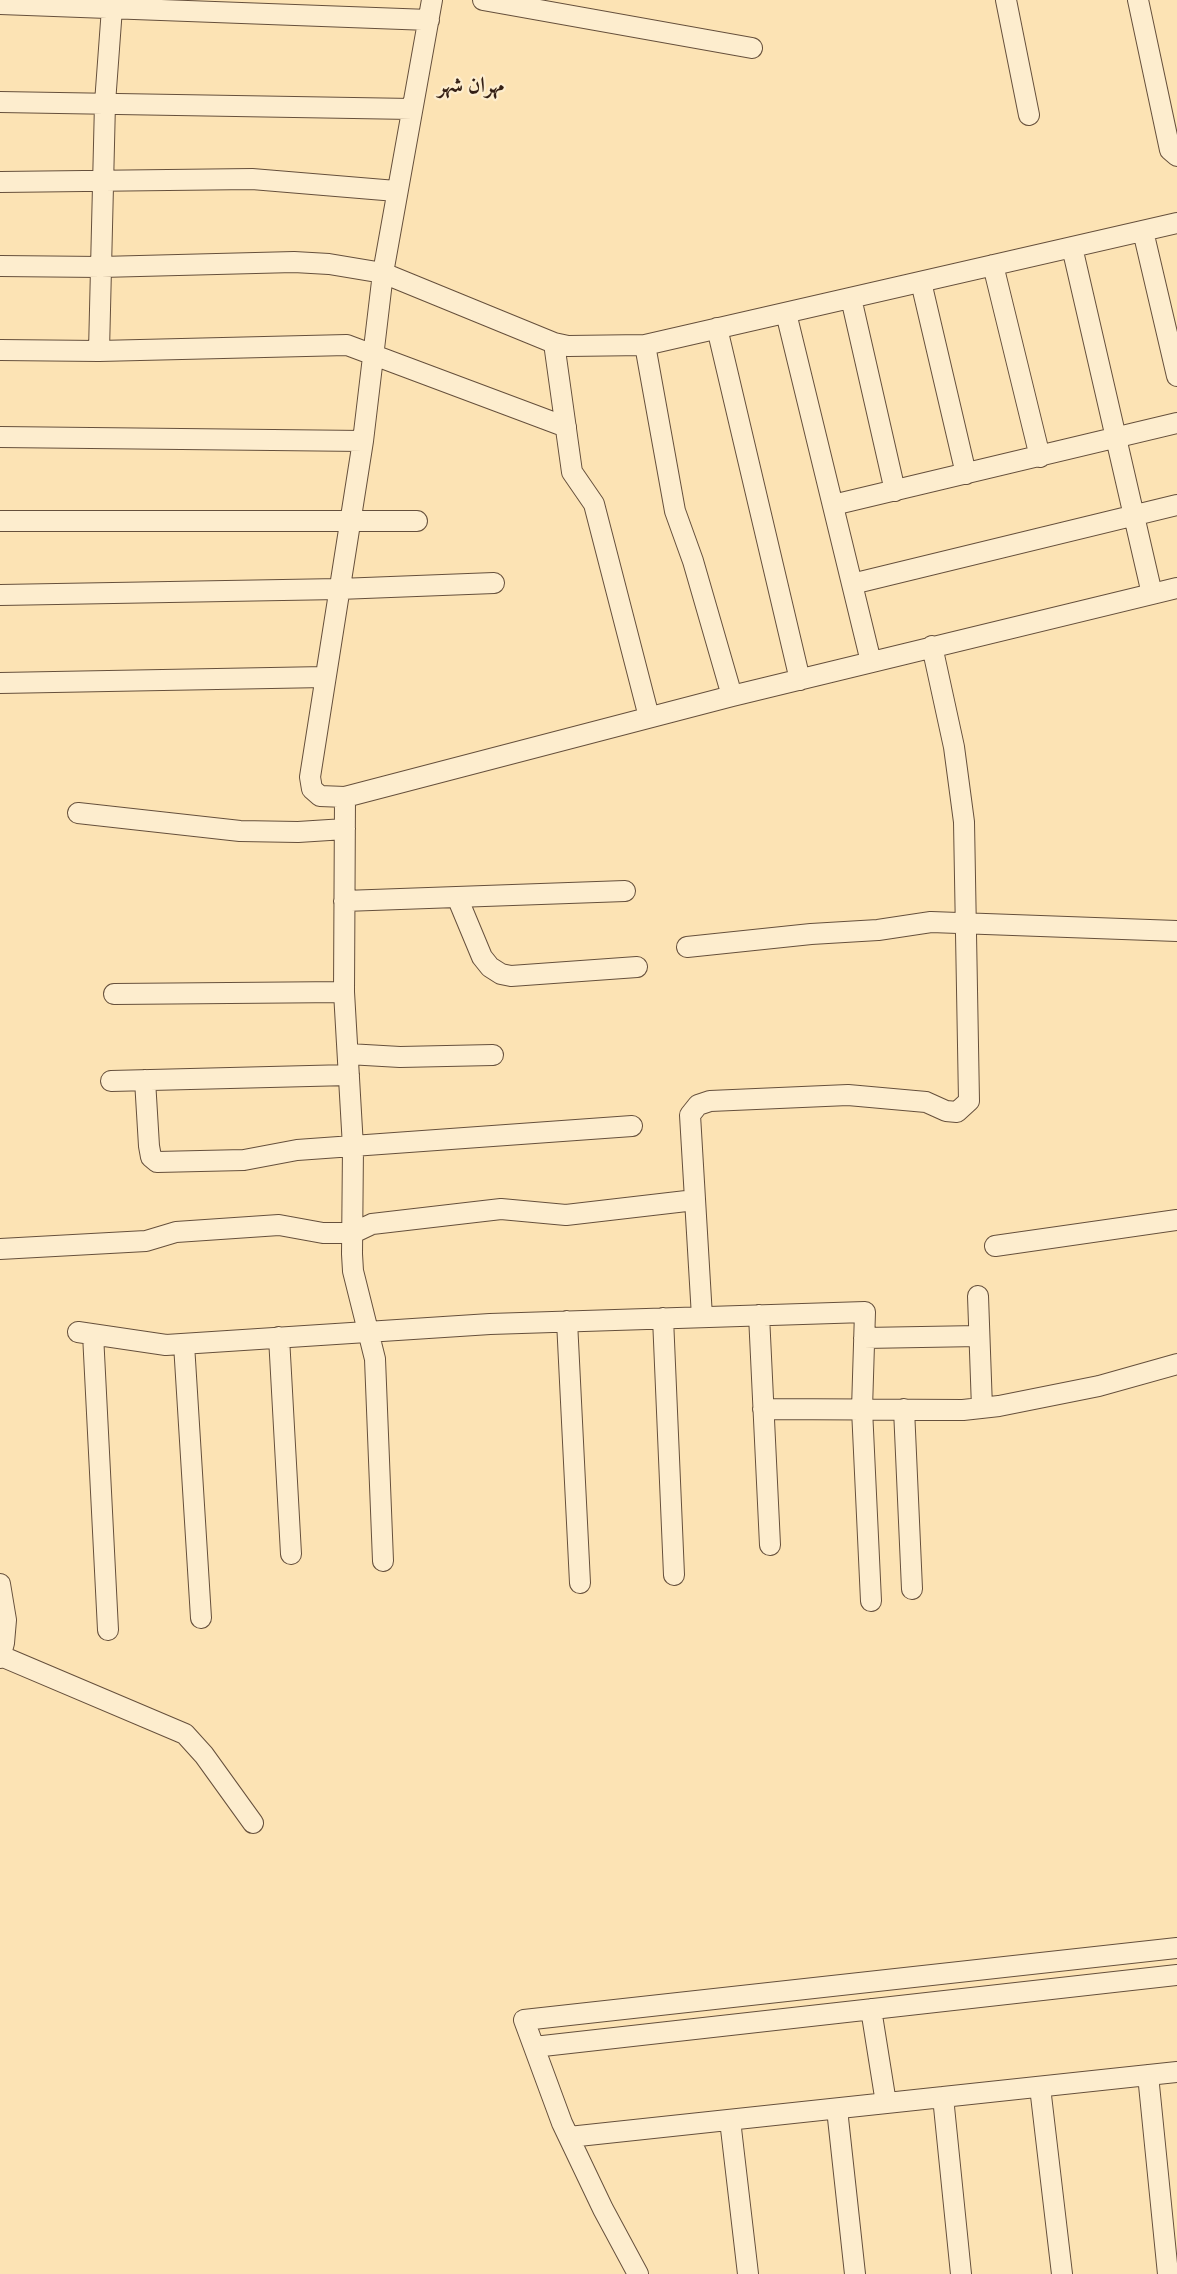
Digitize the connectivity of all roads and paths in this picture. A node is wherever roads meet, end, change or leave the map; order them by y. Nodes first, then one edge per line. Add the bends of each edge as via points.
1 (432, 0) edge
2 (483, 0) edge
3 (1006, 0) edge
4 (1138, 0) edge
5 (0, 4) edge
6 (112, 8) junction
7 (429, 20) junction
8 (752, 48) dead end
9 (0, 102) edge
10 (105, 103) junction
11 (412, 109) junction
12 (1029, 115) dead end
13 (1177, 156) edge
14 (0, 182) edge
15 (104, 183) junction
16 (396, 191) junction
17 (1177, 223) edge
18 (1143, 231) junction
19 (1072, 247) junction
20 (993, 265) junction
21 (0, 266) edge
22 (101, 267) junction
23 (383, 273) junction
24 (921, 282) junction
25 (851, 298) junction
26 (786, 313) junction
27 (716, 328) junction
28 (554, 343) junction
29 (645, 345) junction
30 (0, 350) edge
31 (99, 351) junction
32 (373, 354) junction
33 (1177, 376) edge
34 (1177, 423) edge
35 (566, 427) junction
36 (0, 437) edge
37 (1116, 439) junction
38 (363, 441) junction
39 (1040, 457) junction
40 (966, 474) junction
41 (895, 491) junction
42 (1177, 505) edge
43 (833, 506) junction
44 (1134, 515) junction
45 (0, 521) edge
46 (417, 521) dead end
47 (350, 522) junction
48 (494, 583) dead end
49 (852, 584) junction
50 (1177, 588) edge
51 (339, 589) junction
52 (1152, 594) junction
53 (0, 595) edge
54 (932, 646) junction
55 (871, 662) junction
56 (326, 678) junction
57 (800, 680) junction
58 (0, 683) edge
59 (732, 696) junction
60 (650, 717) junction
61 (345, 796) junction
62 (78, 813) dead end
63 (345, 829) junction
64 (626, 891) dead end
65 (457, 897) junction
66 (344, 901) junction
67 (966, 924) junction
68 (1177, 931) edge
69 (687, 947) dead end
70 (637, 967) dead end
71 (344, 992) junction
72 (114, 994) dead end
73 (348, 1054) junction
74 (493, 1055) dead end
75 (349, 1075) junction
76 (145, 1080) junction
77 (111, 1081) dead end
78 (632, 1126) dead end
79 (353, 1147) junction
80 (695, 1200) junction
81 (1177, 1220) edge
82 (353, 1233) junction
83 (995, 1246) dead end
84 (0, 1249) edge
85 (978, 1296) dead end
86 (759, 1315) junction
87 (702, 1317) junction
88 (663, 1318) junction
89 (568, 1321) junction
90 (369, 1332) junction
91 (979, 1336) junction
92 (279, 1338) junction
93 (864, 1338) junction
94 (184, 1344) junction
95 (1177, 1364) edge
96 (982, 1408) junction
97 (763, 1409) junction
98 (862, 1409) junction
99 (904, 1409) junction
100 (770, 1545) dead end
101 (291, 1554) dead end
102 (383, 1561) dead end
103 (674, 1575) dead end
104 (580, 1583) dead end
105 (0, 1584) edge
106 (912, 1589) dead end
107 (872, 1601) dead end
108 (201, 1618) dead end
109 (108, 1630) dead end
110 (0, 1657) edge
111 (253, 1823) dead end
112 (1177, 1948) edge
113 (1118, 1955) junction
114 (1177, 1975) edge
115 (1122, 1981) junction
116 (841, 1985) junction
117 (871, 2009) junction
118 (846, 2012) junction
119 (534, 2047) junction
120 (1177, 2072) edge
121 (1148, 2075) junction
122 (1040, 2087) junction
123 (943, 2097) junction
124 (886, 2103) junction
125 (837, 2108) junction
126 (730, 2120) junction
127 (569, 2137) junction
128 (638, 2274) edge
129 (748, 2274) edge
130 (855, 2274) edge
131 (961, 2274) edge
132 (1062, 2274) edge
133 (1168, 2274) edge

1 - 7 street
2 - 8 street
3 - 12 street
4 - 13 street via 1170,150
5 - 6 street
6 - 7 street
6 - 10 street
7 - 11 street
9 - 10 street
10 - 11 street
10 - 15 street
11 - 16 street
14 - 15 street
15 - 16 street via 252,179
15 - 22 street
16 - 23 street
17 - 18 street
18 - 19 street
18 - 33 street
19 - 20 street
19 - 37 street
20 - 24 street
20 - 39 street
21 - 22 street
22 - 23 street via 294,262
22 - 31 street
23 - 28 street
23 - 32 street
24 - 25 street
24 - 40 street
25 - 26 street
25 - 41 street
26 - 27 street
26 - 43 street
27 - 29 street
27 - 57 street
28 - 29 street via 568,346
28 - 35 street
29 - 59 street via 675,511
30 - 31 street
31 - 32 street via 347,345
32 - 35 street
32 - 38 street
34 - 37 street
35 - 60 street via 572,472 594,504
36 - 38 street
37 - 39 street
37 - 44 street
38 - 47 street
39 - 40 street
40 - 41 street
41 - 43 street
42 - 44 street
43 - 49 street
44 - 49 street
44 - 52 street
45 - 47 street
46 - 47 street
47 - 51 street
48 - 51 street
49 - 55 street
50 - 52 street
51 - 53 street
51 - 56 street
52 - 54 street
54 - 55 street
54 - 67 street via 960,782
55 - 57 street
56 - 58 street
56 - 61 street via 310,777 312,789 320,796
57 - 59 street
59 - 60 street
60 - 61 street
61 - 63 street
62 - 63 street via 240,830 298,832
63 - 66 street
64 - 65 street
65 - 66 street
65 - 70 street via 482,957 501,974 511,976
66 - 71 street
67 - 68 street
67 - 69 street via 930,922 878,930
67 - 80 street via 969,1101 965,1107 957,1112 926,1102 848,1095 698,1104 690,1115
71 - 72 street
71 - 73 street
73 - 74 street via 400,1057
73 - 75 street
75 - 76 street
75 - 79 street
76 - 77 street
76 - 79 street via 149,1146 151,1157 157,1162 244,1160 297,1150
78 - 79 street
79 - 82 street
80 - 82 street via 566,1215 501,1209 372,1224
80 - 87 street
81 - 83 street
82 - 84 street via 323,1234 279,1225 176,1232 146,1241
82 - 90 street via 353,1272
85 - 91 street
86 - 87 street
86 - 93 street via 865,1312
86 - 97 street
87 - 88 street
88 - 89 street
88 - 103 street
89 - 90 street
89 - 104 street
90 - 92 street
90 - 102 street via 375,1359
91 - 93 street
91 - 96 street
92 - 94 street
92 - 101 street
93 - 98 street
94 - 108 street
94 - 109 street via 166,1345 85,1333
95 - 96 street via 1099,1386
96 - 99 street
97 - 98 street
97 - 100 street
98 - 99 street
98 - 107 street
99 - 106 street
105 - 110 street via 6,1620
110 - 111 street via 185,1734
112 - 113 street
113 - 115 street
113 - 116 street
114 - 115 street
115 - 117 street
116 - 118 street
116 - 119 street via 524,2020
117 - 118 street
117 - 124 street
118 - 119 street
119 - 127 street
120 - 121 street
121 - 122 street
121 - 133 street
122 - 123 street
122 - 132 street
123 - 124 street
123 - 131 street
124 - 125 street
125 - 126 street
125 - 130 street
126 - 127 street
126 - 129 street
127 - 128 street

